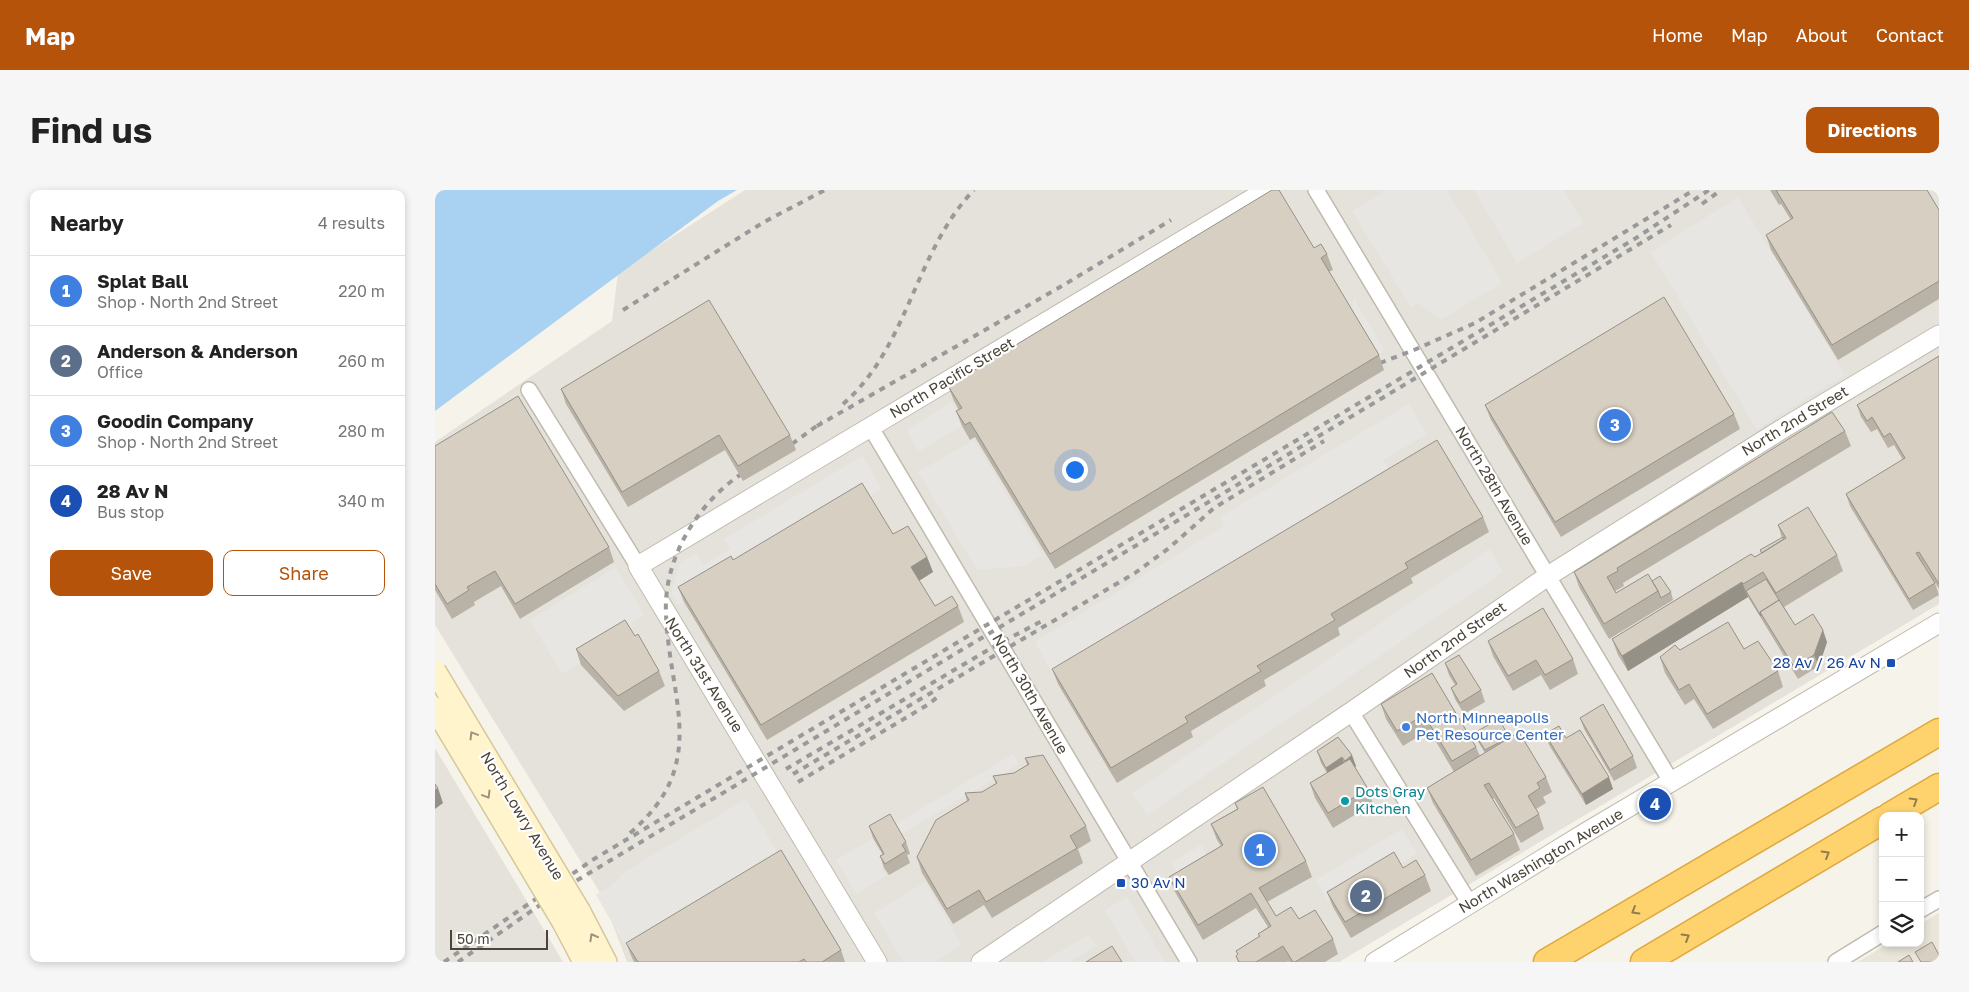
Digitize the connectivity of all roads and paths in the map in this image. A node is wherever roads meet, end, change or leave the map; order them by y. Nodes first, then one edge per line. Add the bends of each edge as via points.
1 (1267, 190) edge
2 (1316, 190) edge
3 (1939, 335) edge
4 (529, 390) dead end
5 (870, 426) junction
6 (638, 566) junction
7 (1548, 576) junction
8 (1939, 623) edge
9 (435, 671) edge
10 (435, 708) edge
11 (1351, 712) junction
12 (1939, 714) edge
13 (1939, 732) edge
14 (1672, 782) junction
15 (1939, 786) edge
16 (1897, 812) edge
17 (1879, 822) edge
18 (1128, 861) junction
19 (1693, 878) junction
20 (1939, 899) edge
21 (1469, 904) junction
22 (1924, 908) edge
23 (571, 917) junction
24 (1879, 935) edge
25 (584, 962) edge
26 (606, 962) edge
27 (877, 962) edge
28 (981, 962) edge
29 (1189, 962) edge
30 (1375, 962) edge
31 (1547, 962) edge
32 (1644, 962) edge
33 (1836, 962) edge

1 - 5 street, North Pacific Street
2 - 7 street, North 28th Avenue
3 - 7 street, North 2nd Street via 1782,428
4 - 6 street, North 31st Avenue
5 - 6 street, North Pacific Street
5 - 18 street, North 30th Avenue
6 - 27 street, North 31st Avenue
7 - 11 street, North 2nd Street
7 - 14 street, North 28th Avenue
8 - 14 street, North Washington Avenue
23 -> 9 main road, North Lowry Avenue, bridge
10 -> 23 main road, North Lowry Avenue, bridge
11 - 18 street, North 2nd Street
11 - 21 street
12 - 19 highway
13 - 19 highway
14 - 21 street, North Washington Avenue
16 -> 15 highway
32 -> 17 highway
18 - 28 street, North 2nd Street
18 - 29 street, North 30th Avenue
19 -> 31 highway
20 - 22 street
21 - 30 street, North Washington Avenue
23 - 25 main road, North Lowry Avenue
26 -> 23 main road, North Lowry Avenue
24 - 33 street

